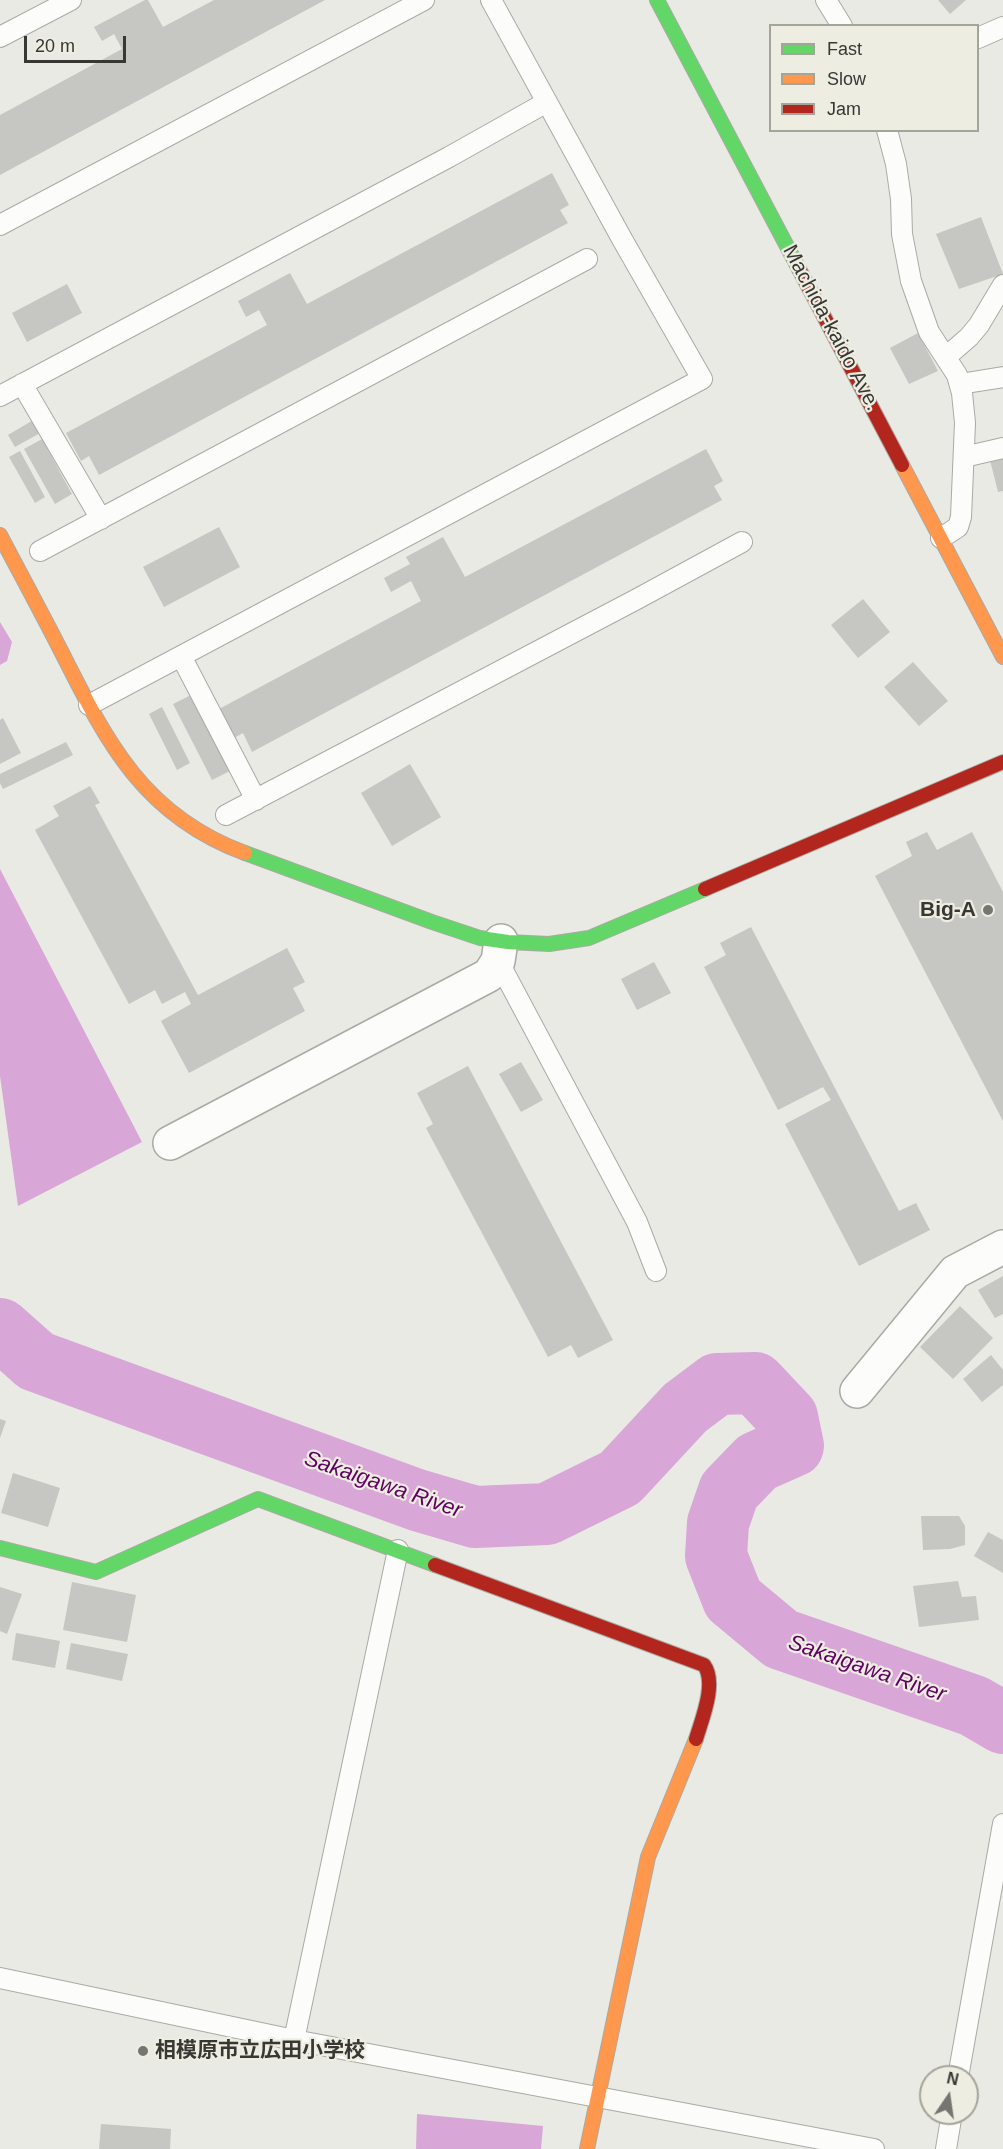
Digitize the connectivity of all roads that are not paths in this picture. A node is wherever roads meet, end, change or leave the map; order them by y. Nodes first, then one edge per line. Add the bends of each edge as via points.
1 (70, 0) edge
2 (424, 0) edge
3 (491, 0) edge
4 (657, 0) edge
5 (826, 0) edge
6 (841, 24) edge
7 (1003, 27) edge
8 (0, 37) edge
9 (979, 38) edge
10 (547, 102) junction
11 (888, 132) edge
12 (0, 225) edge
13 (587, 259) dead end
14 (1003, 285) edge
15 (946, 357) junction
16 (1003, 377) edge
17 (22, 384) junction
18 (960, 384) junction
19 (0, 396) edge
20 (1003, 448) edge
21 (964, 458) junction
22 (101, 519) junction
23 (0, 535) edge
24 (941, 538) junction
25 (742, 542) dead end
26 (40, 551) dead end
27 (181, 656) junction
28 (1003, 657) edge
29 (89, 705) junction
30 (1003, 762) edge
31 (256, 800) junction
32 (225, 815) dead end
33 (499, 951) junction
34 (170, 1143) dead end
35 (1003, 1247) edge
36 (656, 1271) dead end
37 (857, 1391) dead end
38 (0, 1548) edge
39 (398, 1550) junction
40 (1003, 1824) edge
41 (0, 1978) edge
42 (294, 2040) junction
43 (960, 2065) edge
44 (597, 2096) junction
45 (950, 2125) edge
46 (586, 2149) edge
47 (874, 2149) edge
48 (946, 2149) edge

1 - 8 lane
2 - 12 lane
3 - 10 lane
4 - 24 street, Machida-kaido Ave.
5 - 6 lane
7 - 9 lane
10 - 17 lane
10 - 27 lane via 702,379
11 - 15 lane via 896,164 911,281 929,332
13 - 22 lane
14 - 15 lane via 979,325
15 - 18 lane
16 - 18 lane
17 - 19 lane
17 - 22 lane
18 - 21 lane
20 - 21 lane
21 - 24 lane via 958,527
22 - 26 lane
23 - 29 street
24 - 28 street, Machida-kaido Ave.
25 - 31 lane
27 - 29 lane
27 - 31 lane
29 - 33 street via 129,772 180,820 208,837 480,938
30 - 33 street via 590,938
31 - 32 lane
33 - 34 street via 489,975
33 - 36 lane via 637,1222
35 - 37 street via 955,1272
38 - 39 street via 96,1572 258,1499
39 - 42 lane
39 - 44 street via 704,1665 709,1672 710,1686 694,1748 648,1857
40 - 43 lane
41 - 42 lane
42 - 44 lane
44 - 46 street
44 - 47 lane
45 - 48 lane

